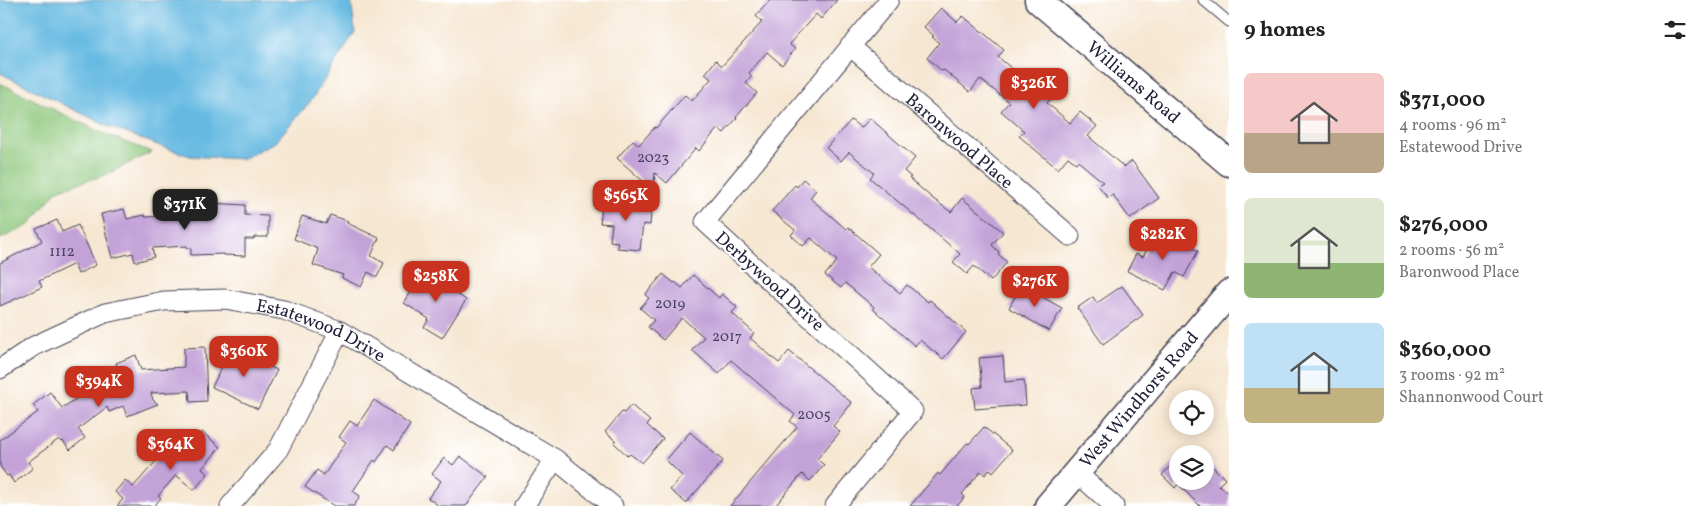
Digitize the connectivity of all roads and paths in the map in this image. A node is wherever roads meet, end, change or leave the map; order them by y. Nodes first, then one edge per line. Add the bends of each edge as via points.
1 (889, 0) edge
2 (1038, 0) edge
3 (1203, 0) edge
4 (1229, 22) edge
5 (850, 46) junction
6 (1229, 163) edge
7 (1070, 236) dead end
8 (1229, 293) edge
9 (340, 331) junction
10 (0, 369) edge
11 (555, 459) junction
12 (1077, 473) junction
13 (230, 506) edge
14 (524, 506) edge
15 (613, 506) edge
16 (835, 506) edge
17 (1048, 506) edge
18 (1114, 506) edge

1 - 5 street, Derbywood Drive
2 - 6 street, Williams Road
3 - 4 lane
5 - 7 street, Baronwood Place
5 - 16 street, Derbywood Drive via 705,222 913,411
8 - 12 street, West Windhorst Road
9 - 10 street, Estatewood Drive via 284,310 225,299 164,300 105,313 34,346
9 - 11 street, Estatewood Drive
9 - 13 street via 278,450
11 - 14 street
11 - 15 street, Estatewood Drive
12 - 17 street, West Windhorst Road
12 - 18 street

